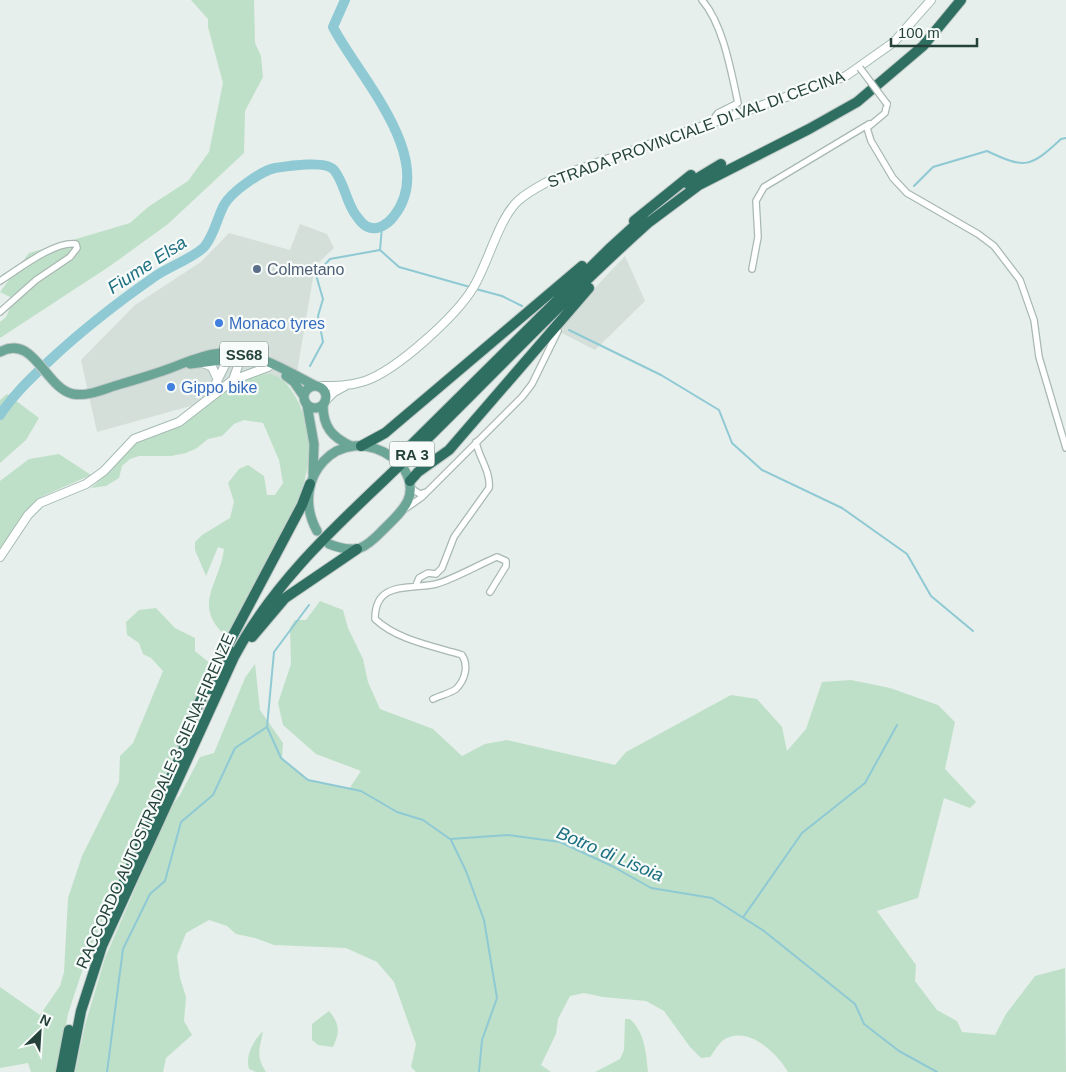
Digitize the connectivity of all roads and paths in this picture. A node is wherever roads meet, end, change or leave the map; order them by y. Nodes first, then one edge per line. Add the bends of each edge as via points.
1 (702, 0) edge
2 (931, 0) edge
3 (953, 0) edge
4 (961, 0) edge
5 (860, 68) junction
6 (717, 122) junction
7 (869, 124) junction
8 (775, 146) junction
9 (722, 164) junction
10 (752, 269) dead end
11 (0, 281) edge
12 (0, 312) edge
13 (558, 332) dead end
14 (0, 352) edge
15 (232, 357) junction
16 (203, 358) junction
17 (269, 365) junction
18 (217, 378) junction
19 (233, 380) junction
20 (346, 385) junction
21 (317, 386) junction
22 (303, 395) junction
23 (209, 396) junction
24 (324, 403) junction
25 (307, 405) junction
26 (476, 442) junction
27 (356, 446) junction
28 (1066, 448) edge
29 (392, 457) dead end
30 (404, 469) dead end
31 (311, 481) junction
32 (411, 484) junction
33 (426, 492) junction
34 (401, 512) junction
35 (317, 531) dead end
36 (329, 544) dead end
37 (357, 549) junction
38 (0, 557) edge
39 (416, 585) junction
40 (490, 592) dead end
41 (433, 699) dead end
42 (177, 764) junction
43 (170, 797) junction
44 (61, 1072) edge
45 (69, 1072) edge

1 - 6 street via 718,26 738,103 718,112
2 - 5 main road, STRADA PROVINCIALE DI VAL DI CECINA via 894,42
3 - 9 highway, RACCORDO AUTOSTRADALE 3 SIENA-FIRENZE / RA 3 via 919,42 854,96 816,119
4 - 8 highway, RACCORDO AUTOSTRADALE 3 SIENA-FIRENZE / RA 3 via 923,46 873,90 824,122
5 - 6 main road, STRADA PROVINCIALE DI VAL DI CECINA
5 - 7 street, bridge via 888,104 885,113
6 - 20 main road, STRADA PROVINCIALE DI VAL DI CECINA via 554,178 532,190 517,201 506,218 474,287 462,303 390,369
7 - 10 street via 764,187 756,201 758,237
7 - 28 street via 871,141 893,178 907,193 994,246 1020,280 1034,320 1039,357
8 - 32 highway via 764,156 687,198 648,229 588,289 449,450 418,472
8 - 43 highway, RACCORDO AUTOSTRADALE 3 SIENA-FIRENZE / RA 3 via 699,185 648,223 300,564 269,600 240,647
9 - 27 highway via 699,171 662,197 384,433
9 - 42 highway, RACCORDO AUTOSTRADALE 3 SIENA-FIRENZE / RA 3 via 680,189 609,249 282,574 232,646
11 - 12 street via 56,247 76,244 77,248 70,257 36,280
13 - 26 street via 529,390
14 - 16 main road, SS68 via 15,348 29,353 59,387 71,394 86,394
15 - 16 main road, SS68
15 - 17 main road, SS68
15 - 18 main road
15 - 19 main road via 238,366
16 - 17 main road, SS68 via 240,353
16 - 18 main road
17 - 19 main road
17 - 21 main road, SS68
17 - 22 main road, SS68 via 290,378
18 - 23 main road
19 - 23 main road
20 - 21 main road, STRADA PROVINCIALE DI VAL DI CECINA
20 - 24 main road, STRADA PROVINCIALE DI VAL DI CECINA
21 - 22 main road via 307,388
21 - 24 main road via 326,394
22 - 25 main road, SS68
23 - 38 main road via 181,420 132,440 104,471 86,484 40,503
24 - 25 main road via 316,408
24 - 27 main road via 323,420 328,429 339,440
25 - 31 main road via 314,444
26 - 33 street
26 - 39 street via 478,456 490,478 489,488 454,537 442,568 436,574 428,573 419,578
27 - 29 main road via 377,449
27 - 31 main road via 329,455
30 - 32 main road
31 - 35 main road via 308,507
31 - 42 highway via 302,505 210,680 178,749
32 - 33 street via 420,494
32 - 34 main road via 408,501
33 - 34 street
34 - 37 main road via 370,542
36 - 37 main road
37 - 43 highway via 294,591 264,621 240,658 182,784
39 - 40 street via 438,584 497,558 506,560 506,566
39 - 41 street via 394,589 381,597 375,610 375,620 400,636 462,655 466,671 455,689
42 - 44 highway, RACCORDO AUTOSTRADALE 3 SIENA-FIRENZE / RA 3 via 83,978
43 - 45 highway, RACCORDO AUTOSTRADALE 3 SIENA-FIRENZE / RA 3 via 94,968 75,1034

